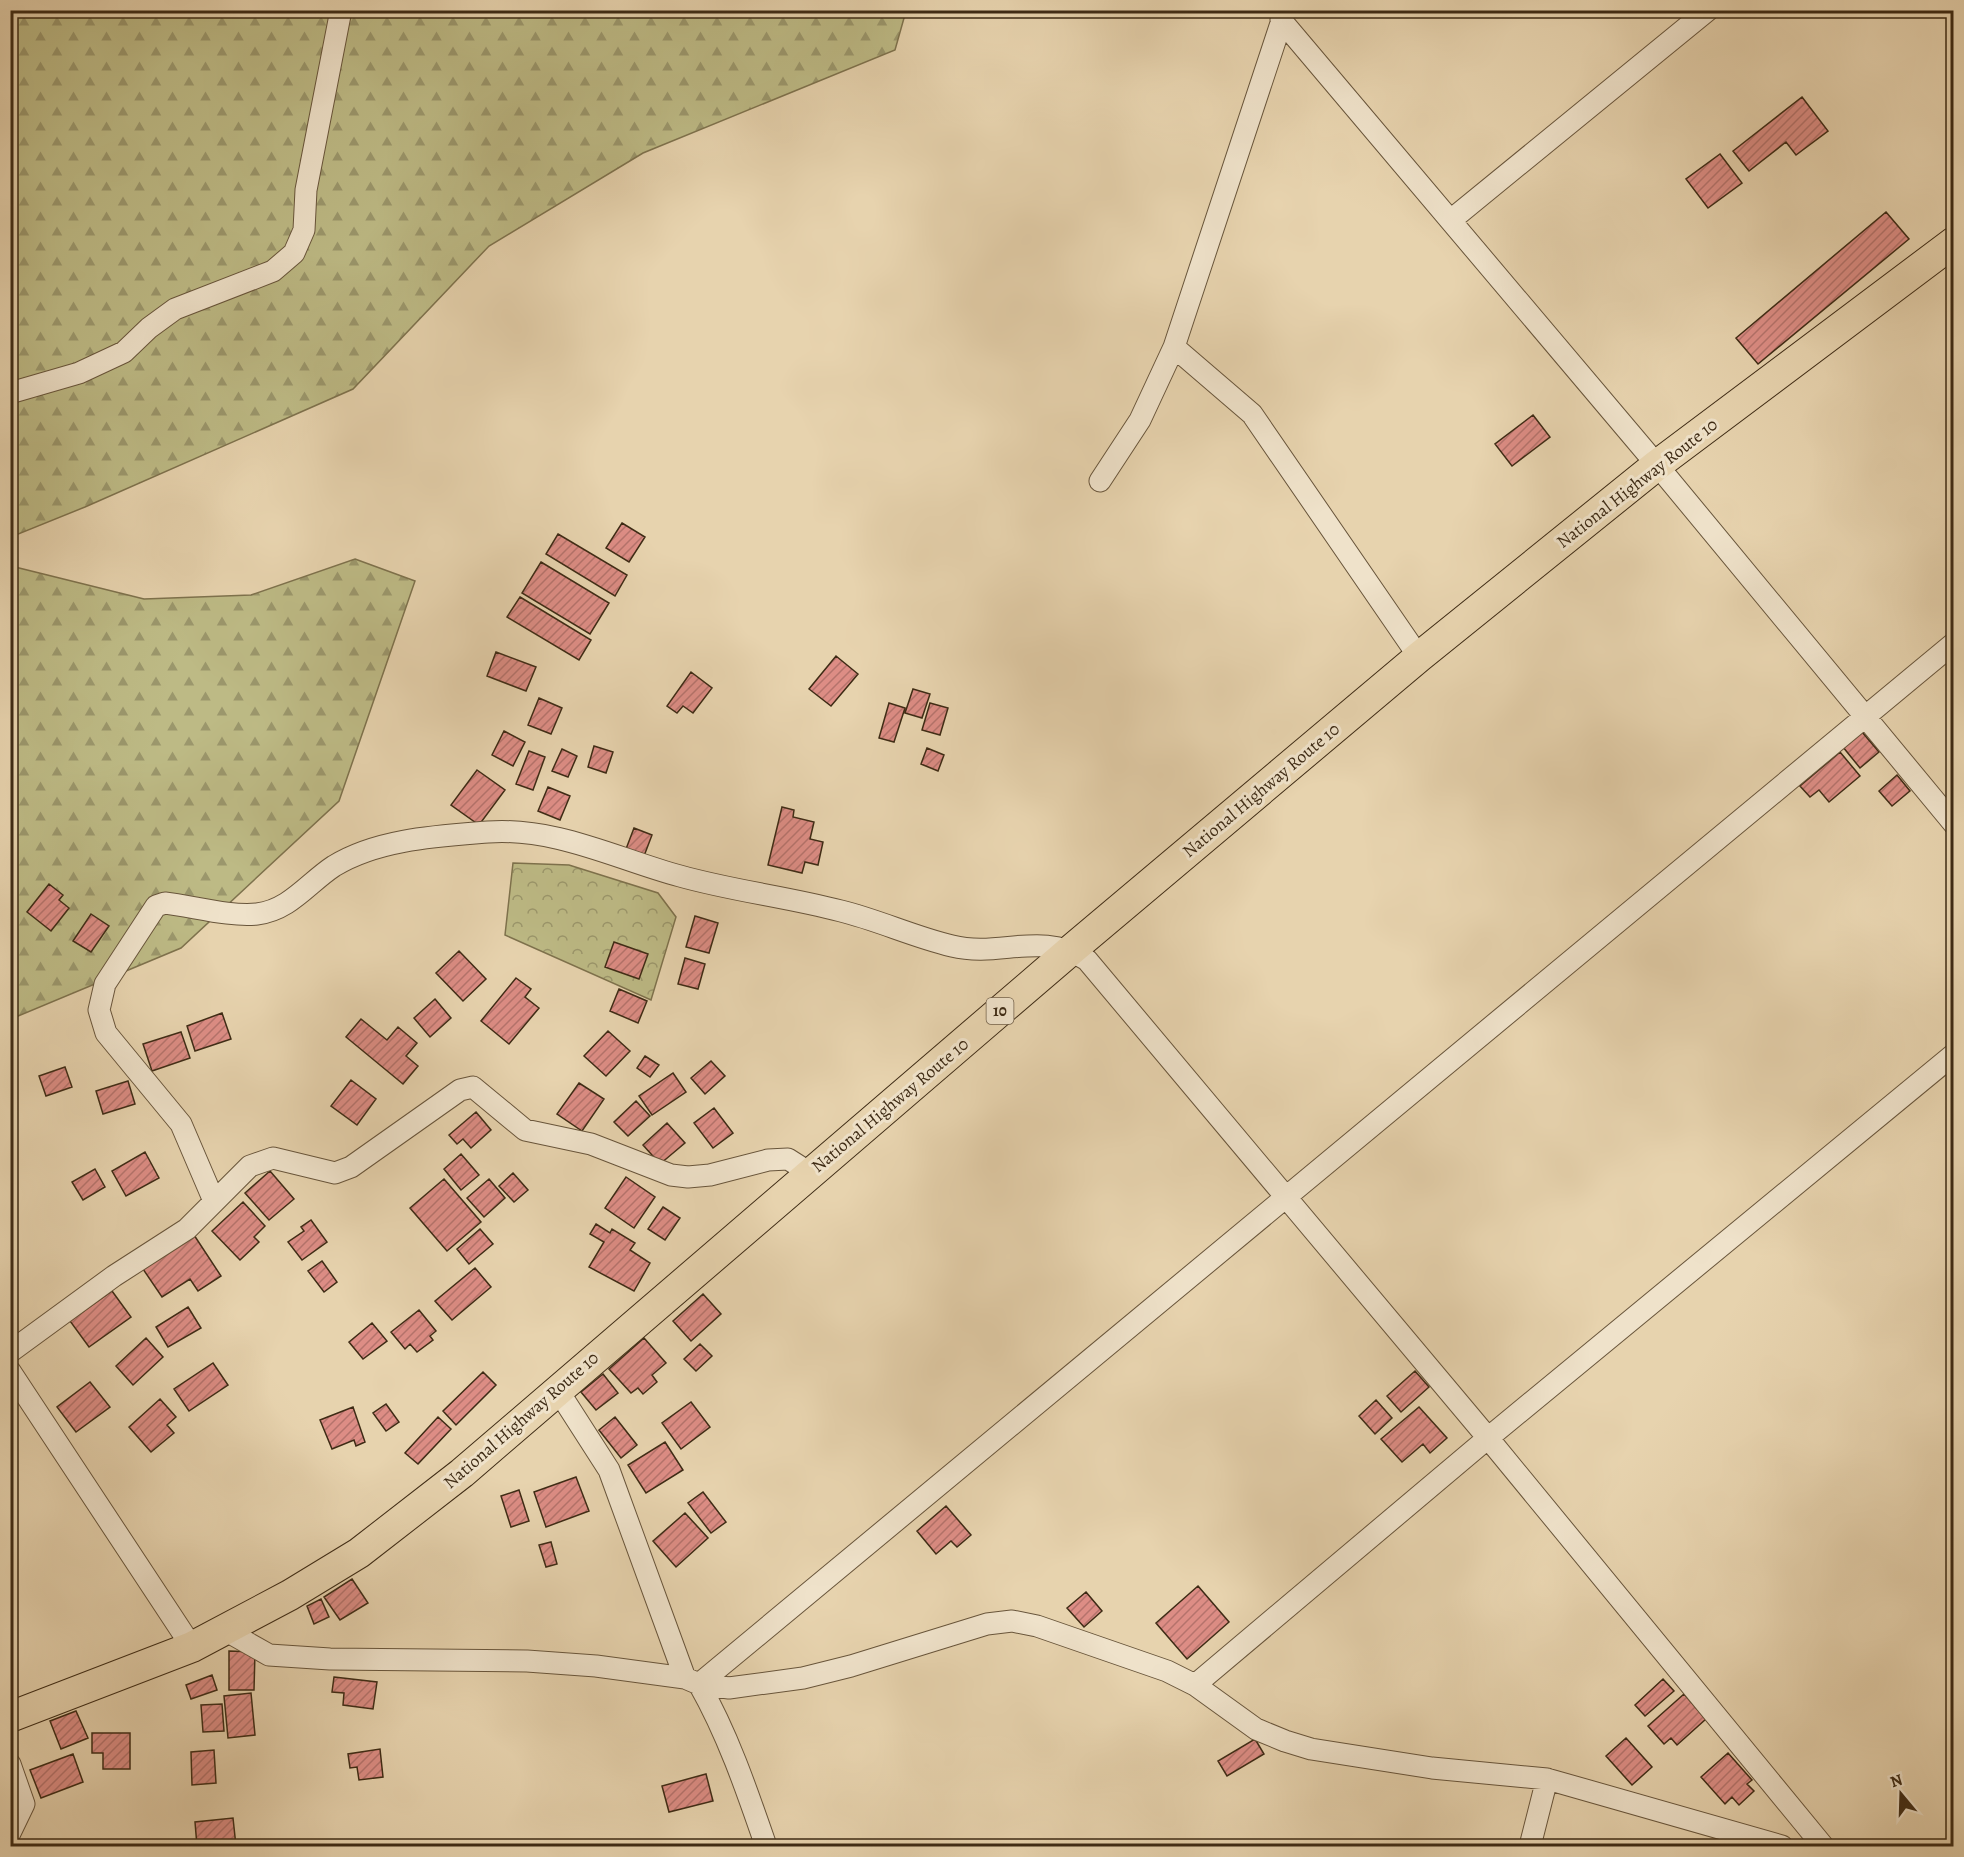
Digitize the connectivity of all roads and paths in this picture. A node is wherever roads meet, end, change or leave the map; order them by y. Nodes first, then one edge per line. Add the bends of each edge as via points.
1 (342, 10) edge
2 (1708, 10) edge
3 (1283, 15) edge
4 (1451, 220) junction
5 (1953, 242) edge
6 (1174, 346) junction
7 (10, 393) edge
8 (1657, 465) junction
9 (1100, 481) dead end
10 (1953, 643) edge
11 (1419, 657) junction
12 (1864, 718) junction
13 (1953, 824) edge
14 (1071, 950) junction
15 (1953, 1054) edge
16 (810, 1173) junction
17 (1286, 1197) junction
18 (214, 1201) junction
19 (10, 1352) edge
20 (10, 1371) edge
21 (557, 1389) junction
22 (1488, 1438) junction
23 (225, 1630) junction
24 (192, 1647) junction
25 (692, 1681) junction
26 (1195, 1685) junction
27 (10, 1717) edge
28 (10, 1764) edge
29 (1547, 1779) junction
30 (10, 1833) edge
31 (766, 1846) edge
32 (1530, 1846) edge
33 (1782, 1846) edge
34 (1823, 1846) edge

1 - 7 street via 306,190 304,230 294,253 273,271 174,309 124,352 79,373
2 - 4 street
3 - 4 street
3 - 6 street
4 - 8 street
5 - 8 highway, National Highway Route 10 / 10
6 - 9 street via 1140,420
6 - 11 street via 1252,414
8 - 11 highway, National Highway Route 10 / 10
8 - 12 street
10 - 12 street
11 - 14 highway, National Highway Route 10 / 10
12 - 13 street
12 - 17 street
14 - 16 highway, National Highway Route 10 / 10
14 - 17 street via 1088,960
14 - 18 street via 1046,944 985,950 953,946 845,911 680,876 611,852 530,833 491,832 405,841 334,866 280,907 256,914 165,903 156,906 105,984 99,1010 106,1033 181,1124
15 - 22 street
16 - 18 street via 788,1159 768,1160 710,1175 671,1175 591,1144 525,1130 473,1087 460,1090 351,1167 335,1173 273,1158 250,1166
16 - 21 highway, National Highway Route 10 / 10
17 - 22 street
17 - 25 street
18 - 19 street via 187,1229 114,1276
20 - 24 street
21 - 23 highway, National Highway Route 10 / 10 via 462,1473 359,1553
21 - 25 street via 609,1470
22 - 26 street
22 - 34 street
23 - 24 highway, National Highway Route 10 / 10
23 - 25 street via 269,1655 526,1661 596,1666
24 - 27 highway, National Highway Route 10 / 10
25 - 26 street via 729,1688 803,1678 987,1624 1012,1621 1059,1633 1167,1671
25 - 31 street via 715,1713
26 - 29 street via 1256,1729 1311,1749 1432,1768
28 - 30 street via 24,1804
29 - 32 street
29 - 33 street

